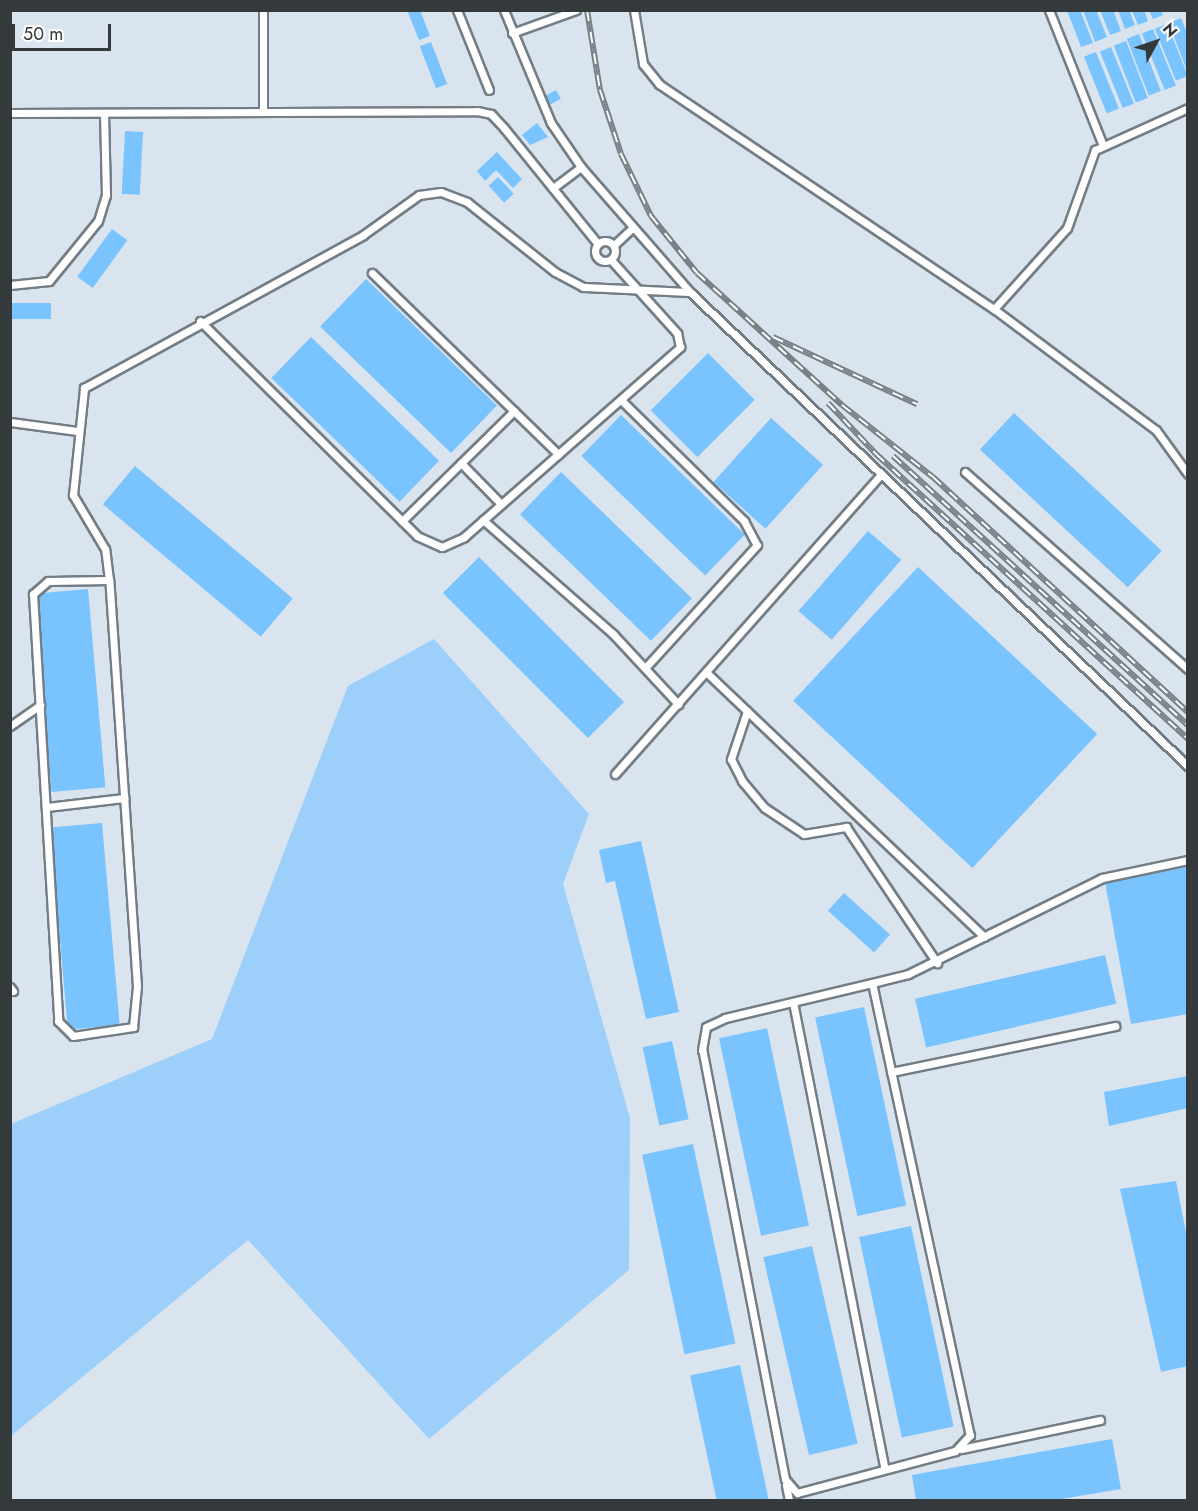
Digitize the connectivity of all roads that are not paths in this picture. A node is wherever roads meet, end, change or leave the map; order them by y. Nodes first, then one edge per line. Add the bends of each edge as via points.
1 (263, 10) edge
2 (457, 10) edge
3 (504, 10) edge
4 (576, 10) edge
5 (634, 10) edge
6 (1049, 10) edge
7 (512, 33) junction
8 (489, 90) dead end
9 (1188, 108) edge
10 (263, 112) junction
11 (10, 113) edge
12 (104, 115) junction
13 (1103, 146) junction
14 (581, 167) junction
15 (553, 188) junction
16 (633, 227) junction
17 (598, 244) junction
18 (614, 245) junction
19 (611, 260) junction
20 (372, 273) dead end
21 (10, 285) edge
22 (642, 291) junction
23 (690, 292) junction
24 (994, 309) junction
25 (200, 321) junction
26 (621, 400) junction
27 (514, 411) junction
28 (10, 422) edge
29 (78, 431) junction
30 (558, 453) junction
31 (461, 463) junction
32 (965, 472) dead end
33 (1188, 474) edge
34 (880, 475) junction
35 (501, 504) junction
36 (483, 520) junction
37 (402, 521) junction
38 (110, 580) junction
39 (646, 667) junction
40 (1188, 669) edge
41 (706, 672) junction
42 (678, 704) junction
43 (40, 705) junction
44 (747, 711) junction
45 (10, 726) edge
46 (1188, 766) edge
47 (615, 774) dead end
48 (124, 798) junction
49 (46, 807) junction
50 (1188, 860) edge
51 (984, 937) junction
52 (936, 963) junction
53 (872, 983) junction
54 (793, 1002) junction
55 (1115, 1026) dead end
56 (891, 1072) junction
57 (1100, 1420) dead end
58 (956, 1450) junction
59 (885, 1469) junction
60 (785, 1479) junction
61 (789, 1500) edge

1 - 10 lane
2 - 8 lane
3 - 7 lane
4 - 7 lane
5 - 24 lane via 643,64 659,84
6 - 13 lane
7 - 14 lane via 552,123
9 - 13 lane
10 - 12 lane
10 - 15 lane via 491,114
11 - 12 lane
12 - 21 lane via 106,195 98,221 49,280
13 - 24 lane via 1089,157 1067,228
14 - 15 lane
14 - 16 lane
15 - 17 lane
16 - 18 lane
16 - 23 lane
17 - 18 lane
17 - 19 lane via 596,256
18 - 19 lane
19 - 22 lane
20 - 27 lane
22 - 23 lane
22 - 25 lane via 569,281 467,202 441,192 419,195 363,235
22 - 26 lane via 677,333 680,348
23 - 34 lane
24 - 33 lane via 1147,423
25 - 29 lane via 93,380 80,398
25 - 37 lane
26 - 30 lane
26 - 39 lane via 744,521 757,545
27 - 30 lane
27 - 31 lane
28 - 29 lane
29 - 38 lane via 73,495 105,549
30 - 35 lane
31 - 35 lane
31 - 37 lane
32 - 40 lane
34 - 41 lane
34 - 46 lane
35 - 36 lane
36 - 37 lane via 442,547 430,546
36 - 39 lane
38 - 43 lane via 48,581 35,587
38 - 48 lane
39 - 42 lane
41 - 42 lane
41 - 44 lane
42 - 47 lane
43 - 45 lane
43 - 49 lane
44 - 51 lane
44 - 52 lane via 732,759 742,780 765,808 804,834 846,827
48 - 49 lane
48 - 49 lane via 137,997 133,1027 117,1032 74,1036 58,1021
50 - 51 lane via 1102,878
51 - 52 lane
52 - 53 lane
53 - 54 lane
53 - 56 lane
54 - 59 lane
54 - 60 lane via 713,1021 702,1037
55 - 56 lane
56 - 58 lane via 969,1421 970,1435
57 - 58 lane
58 - 59 lane
59 - 60 lane via 797,1493
60 - 61 lane

